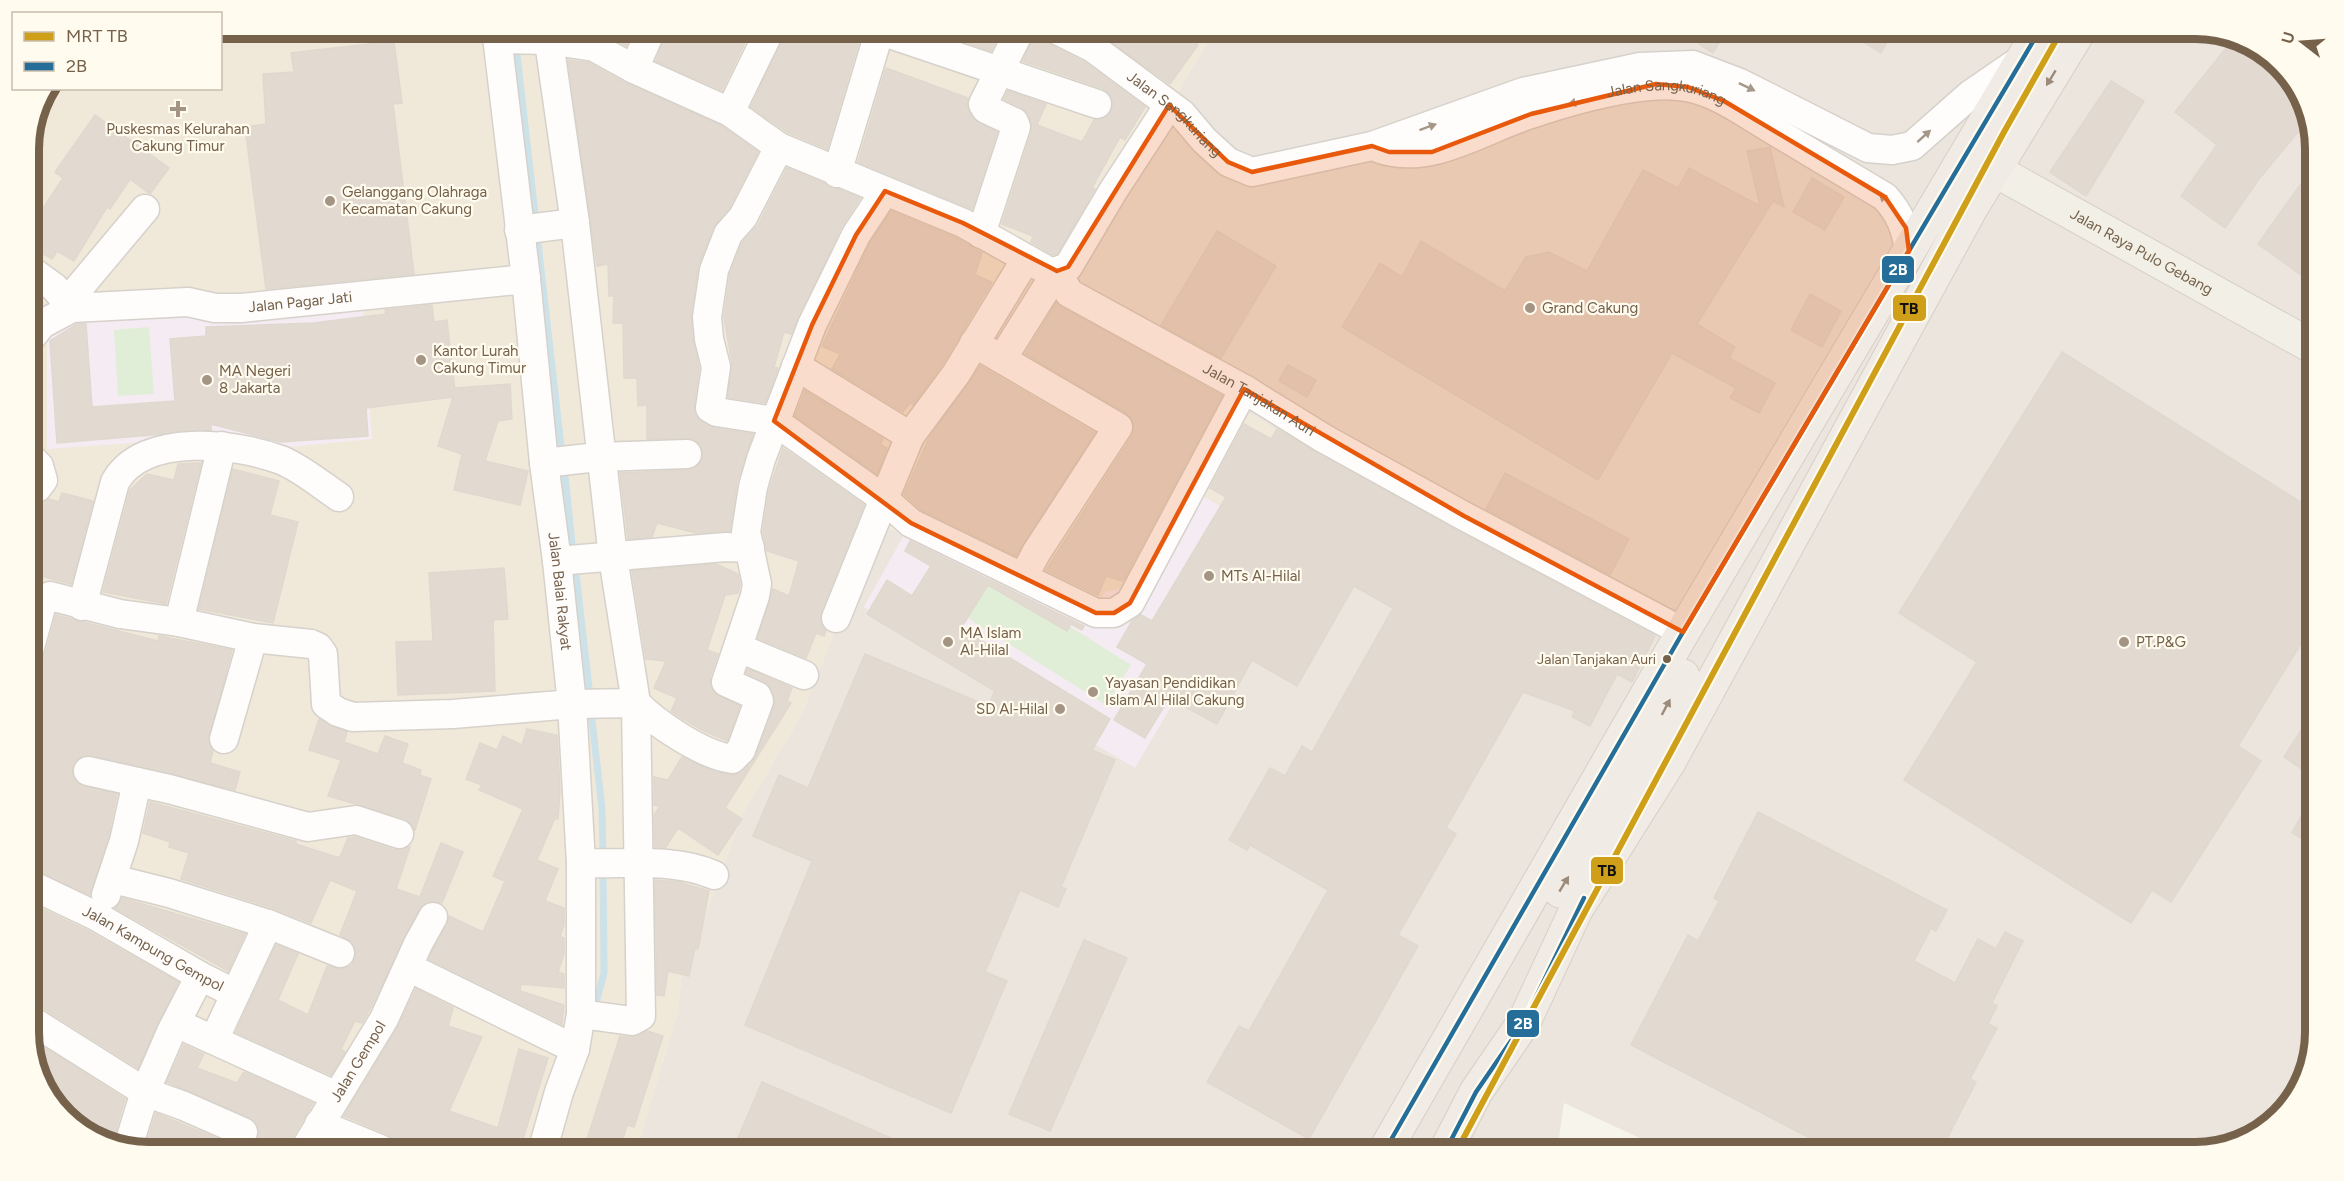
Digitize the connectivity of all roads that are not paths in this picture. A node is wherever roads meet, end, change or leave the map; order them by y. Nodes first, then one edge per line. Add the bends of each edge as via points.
1 (523, 39) edge
2 (524, 39) edge
3 (595, 39) edge
4 (647, 39) edge
5 (766, 39) edge
6 (877, 39) edge
7 (906, 39) edge
8 (1016, 39) edge
9 (1093, 39) edge
10 (2035, 39) edge
11 (2073, 39) edge
12 (2025, 57) junction
13 (634, 69) junction
14 (1001, 70) junction
15 (1691, 76) junction
16 (1097, 104) dead end
17 (1169, 105) junction
18 (730, 112) junction
19 (779, 147) junction
20 (1980, 163) junction
21 (837, 172) junction
22 (885, 191) junction
23 (145, 209) dead end
24 (572, 224) junction
25 (525, 229) junction
26 (981, 234) junction
27 (1909, 251) junction
28 (1026, 260) junction
29 (1057, 271) junction
30 (39, 276) edge
31 (526, 279) junction
32 (70, 305) junction
33 (39, 328) edge
34 (2305, 342) edge
35 (975, 343) junction
36 (1002, 358) junction
37 (796, 366) junction
38 (1244, 389) junction
39 (774, 421) junction
40 (910, 436) junction
41 (1798, 438) junction
42 (222, 446) junction
43 (687, 454) dead end
44 (601, 458) junction
45 (552, 463) junction
46 (39, 466) edge
47 (39, 486) edge
48 (339, 497) dead end
49 (884, 499) junction
50 (750, 548) junction
51 (608, 556) junction
52 (565, 560) junction
53 (1024, 576) junction
54 (82, 606) junction
55 (39, 618) edge
56 (836, 618) dead end
57 (180, 622) junction
58 (1683, 632) junction
59 (253, 638) junction
60 (739, 648) junction
61 (804, 675) dead end
62 (628, 703) junction
63 (579, 704) junction
64 (224, 739) dead end
65 (88, 771) dead end
66 (137, 782) junction
67 (399, 834) dead end
68 (589, 863) junction
69 (635, 864) junction
70 (714, 874) dead end
71 (113, 879) junction
72 (39, 889) edge
73 (96, 916) junction
74 (433, 918) dead end
75 (268, 924) junction
76 (340, 953) dead end
77 (408, 967) junction
78 (200, 976) junction
79 (234, 993) junction
80 (585, 1014) junction
81 (176, 1023) junction
82 (39, 1026) edge
83 (214, 1040) junction
84 (575, 1049) junction
85 (145, 1092) junction
86 (337, 1096) junction
87 (319, 1124) junction
88 (243, 1132) dead end
89 (130, 1140) edge
90 (309, 1142) edge
91 (363, 1142) edge
92 (545, 1142) edge
93 (1390, 1142) edge
94 (1414, 1142) edge
95 (1450, 1142) edge

1 - 25 street, Jalan Balai Rakyat
2 - 24 street
3 - 13 street
4 - 13 street
5 - 18 street
6 - 21 street
7 - 14 street
8 - 14 street
9 - 17 street, Jalan Sangkuriang
10 - 12 highway
11 -> 20 highway
15 -> 12 street via 1740,83 1868,148 1892,150 1912,146 1978,89
12 - 20 highway
13 - 18 street
14 - 16 street
14 - 26 street via 983,104 1016,127
15 - 17 street, Jalan Sangkuriang via 1531,114 1432,152 1389,152 1372,146 1252,172 1228,162
27 -> 15 street, Jalan Sangkuriang via 1906,228 1885,197 1724,101
17 - 29 street via 1068,267
18 - 19 street
19 - 21 street
19 - 39 street via 743,217 728,234 714,270 707,317 716,367 710,408
20 - 27 highway
20 - 34 main road, Jalan Raya Pulo Gebang
20 - 95 highway via 1964,221 1669,762 1576,910 1524,1022 1476,1092
21 - 22 street
22 - 26 street
22 - 37 street via 856,235
23 - 32 street
24 - 25 street
24 - 44 street
25 - 31 street, Jalan Balai Rakyat
26 - 28 street
27 - 41 highway
28 - 29 street
28 - 35 street
29 - 36 street
29 - 38 street, Jalan Tanjakan Auri via 1069,293
30 - 32 street
31 - 32 street, Jalan Pagar Jati via 241,308 188,302
31 - 45 street, Jalan Balai Rakyat
32 - 33 street
35 - 36 street
35 - 40 street
36 - 53 street via 1119,429
37 - 39 street
37 - 40 street
38 - 53 street via 1130,603 1114,613 1096,613
38 - 58 street, Jalan Tanjakan Auri via 1323,438
39 - 49 street
39 - 50 street via 753,487 746,532
40 - 49 street
41 - 58 highway
94 -> 41 highway via 1638,759 1749,550
42 - 48 street via 282,460
42 - 54 street via 194,445 157,453 121,472
42 - 57 street
43 - 44 street
44 - 45 street
44 - 51 street
45 - 52 street, Jalan Balai Rakyat
46 - 47 street via 43,480
49 - 53 street via 912,523
49 - 56 street
50 - 51 street
50 - 60 street via 757,584
51 - 52 street
51 - 62 street
52 - 63 street, Jalan Balai Rakyat
54 - 55 street via 50,596 45,598
54 - 57 street
57 - 59 street
58 - 93 highway
59 - 63 street via 318,647 326,704 353,717
59 - 64 street
60 - 61 street
60 - 62 street via 726,682 757,696 759,701 741,750 732,759 692,742
62 - 63 street
62 - 69 street
63 - 68 street, Jalan Balai Rakyat
65 - 66 street
66 - 67 street via 308,827 356,820
66 - 71 street
68 - 69 street
68 - 80 street, Jalan Balai Rakyat
69 - 70 street via 666,863
69 - 80 street via 641,1016 632,1021
71 - 73 street
71 - 75 street via 169,892
72 - 73 street, Jalan Kampung Gempol
73 - 78 street, Jalan Kampung Gempol
74 - 77 street, Jalan Gempol
75 - 76 street
75 - 79 street, Jalan Kampung Gempol
77 - 84 street
77 - 86 street, Jalan Gempol via 384,1020
78 - 79 street, Jalan Kampung Gempol
78 - 81 street
79 - 83 street
80 - 84 street, Jalan Balai Rakyat
81 - 83 street
81 - 85 street
82 - 85 street
83 - 86 street
84 - 92 street, Jalan Balai Rakyat
85 - 88 street
85 - 89 street
86 - 87 street, Jalan Gempol
87 - 90 street, Jalan Gempol
87 - 91 street

